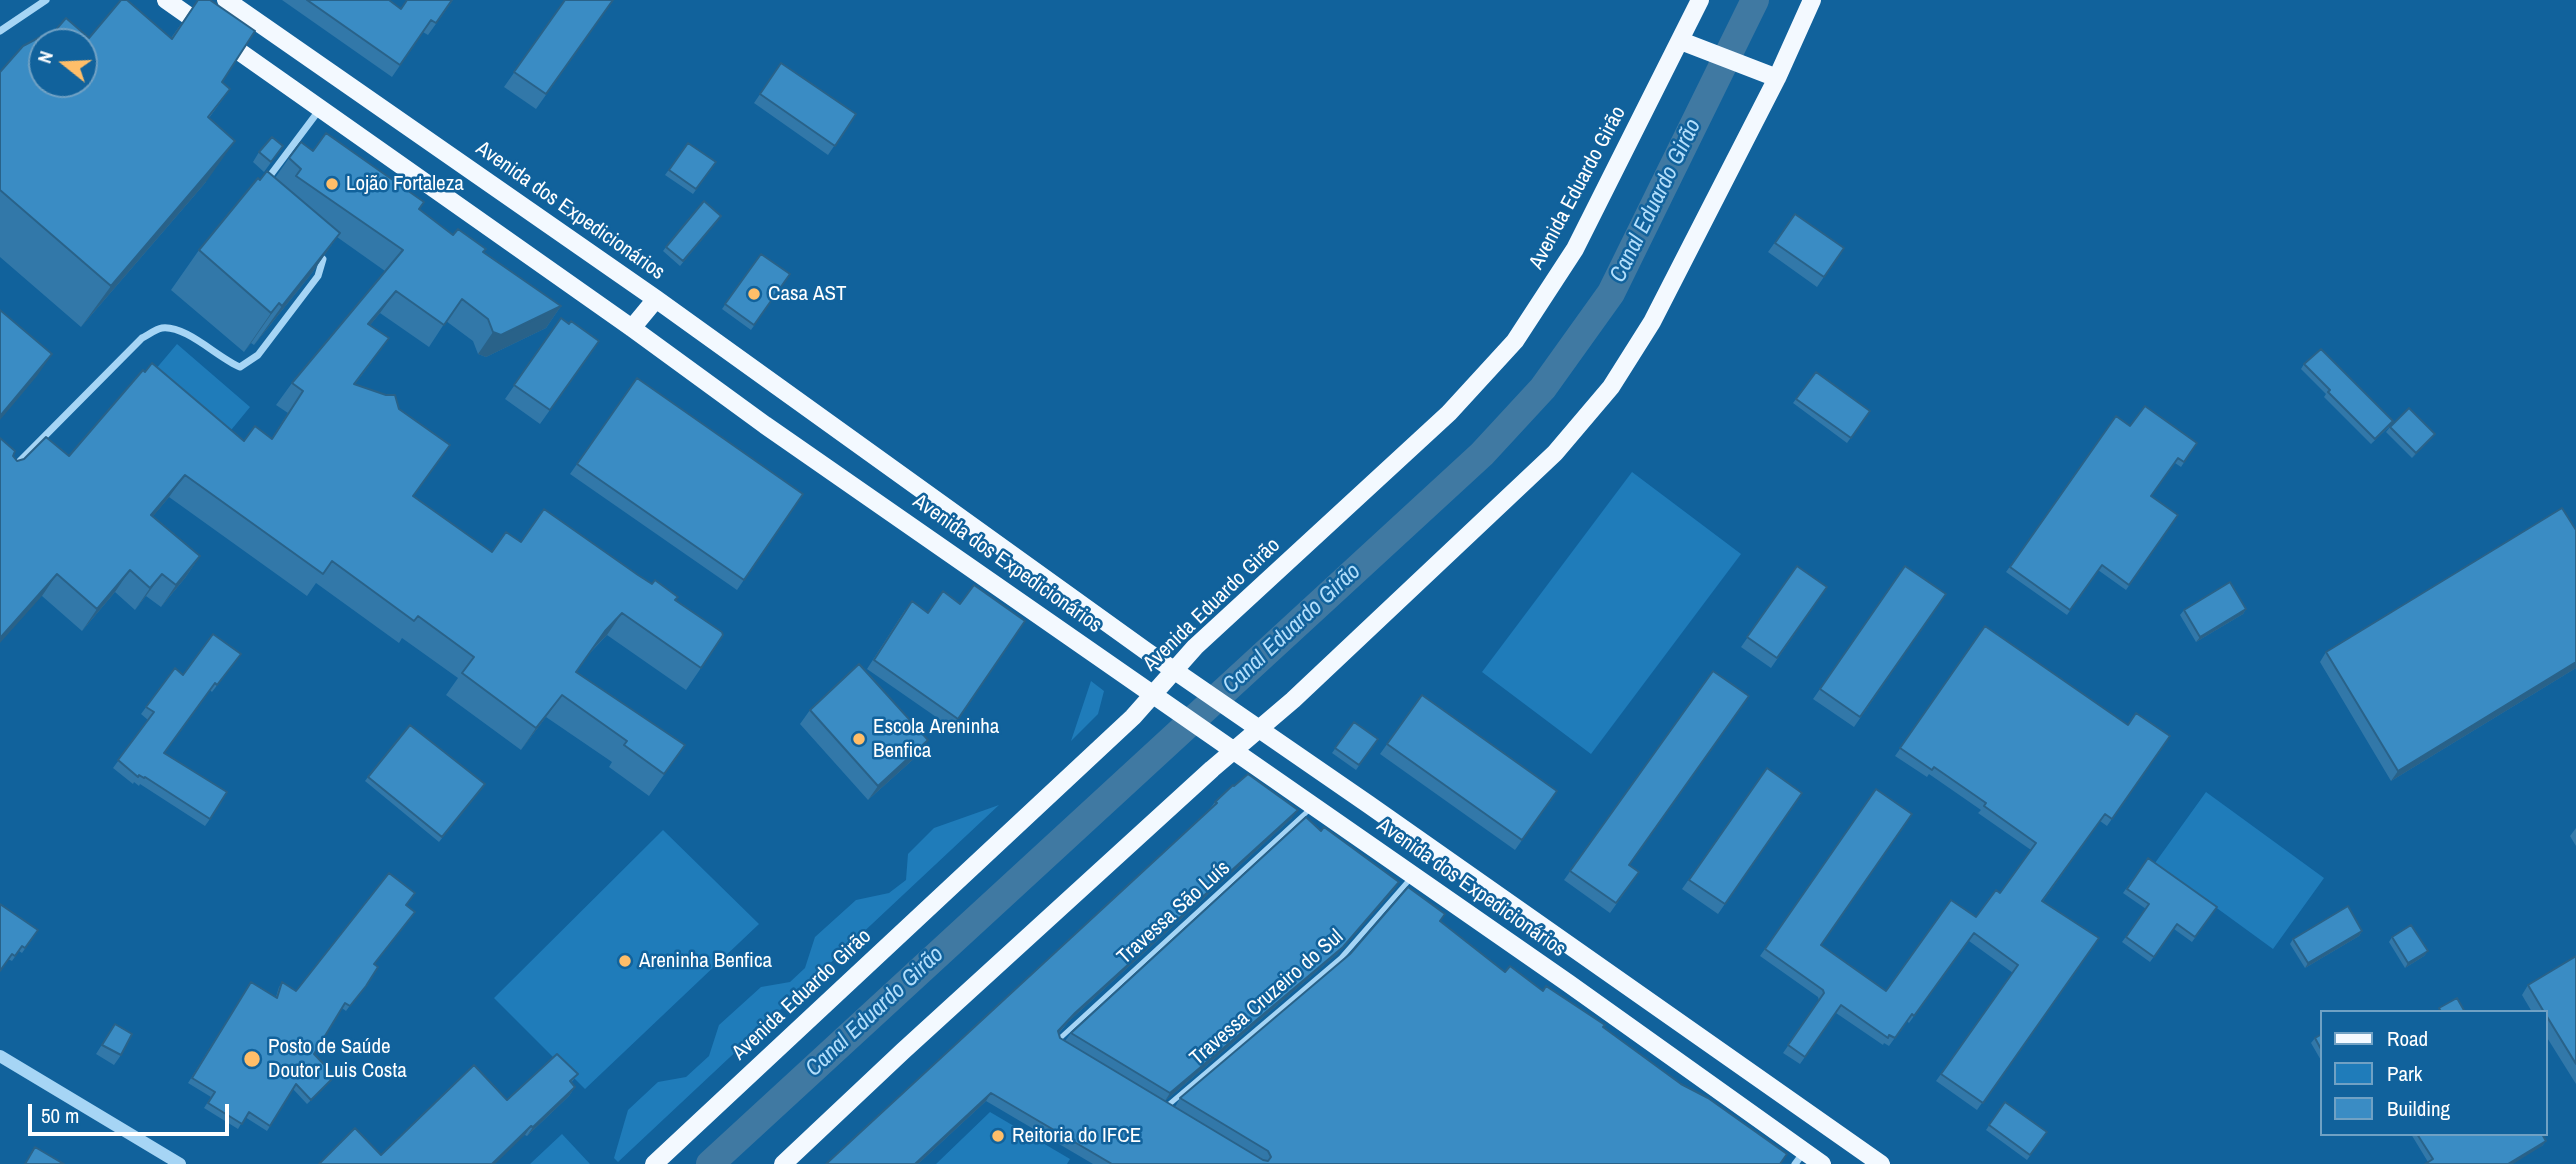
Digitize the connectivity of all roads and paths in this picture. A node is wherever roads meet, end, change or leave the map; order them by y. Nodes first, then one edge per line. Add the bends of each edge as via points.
1 (46, 0) edge
2 (166, 0) edge
3 (226, 0) edge
4 (1700, 0) edge
5 (1812, 0) edge
6 (0, 31) edge
7 (1688, 43) junction
8 (1777, 78) junction
9 (320, 109) junction
10 (257, 191) edge
11 (310, 247) edge
12 (656, 299) junction
13 (632, 328) junction
14 (12, 469) edge
15 (1175, 670) junction
16 (1153, 694) junction
17 (1260, 729) junction
18 (1234, 751) junction
19 (1313, 807) junction
20 (1412, 876) junction
21 (1068, 1049) edge
22 (0, 1056) edge
23 (1155, 1100) edge
24 (1166, 1107) junction
25 (1177, 1114) edge
26 (1799, 1158) edge
27 (180, 1164) edge
28 (654, 1164) edge
29 (783, 1164) edge
30 (1822, 1164) edge
31 (1881, 1164) edge

1 - 6 street
2 - 9 main road, Avenida dos Expedicionários
3 - 12 main road, Avenida dos Expedicionários
4 - 7 main road, Avenida Eduardo Girão
5 - 8 main road
7 - 8 main road
7 - 15 main road, Avenida Eduardo Girão via 1575,250 1515,341 1449,413
8 - 17 main road via 1657,313 1611,387 1555,453
9 - 10 street
9 - 13 main road, Avenida dos Expedicionários
11 - 14 street via 323,260 318,276 258,355 240,367 184,332 162,328 142,338
12 - 13 main road
12 - 15 main road, Avenida dos Expedicionários
13 - 16 main road, Avenida dos Expedicionários
15 - 16 main road, Avenida Eduardo Girão
15 - 17 main road, Avenida dos Expedicionários
16 - 18 main road, Avenida dos Expedicionários
16 - 28 main road, Avenida Eduardo Girão
17 - 18 main road
17 - 31 main road, Avenida dos Expedicionários
18 - 19 main road, Avenida dos Expedicionários
18 - 29 main road
19 - 20 main road, Avenida dos Expedicionários
19 - 21 lane, Travessa São Luís via 1056,1042
20 - 24 lane, Travessa Cruzeiro do Sul via 1341,958
20 - 26 main road, Avenida dos Expedicionários via 1741,1104
22 - 27 street
23 - 24 lane
24 - 25 lane
26 - 30 main road, Avenida dos Expedicionários

